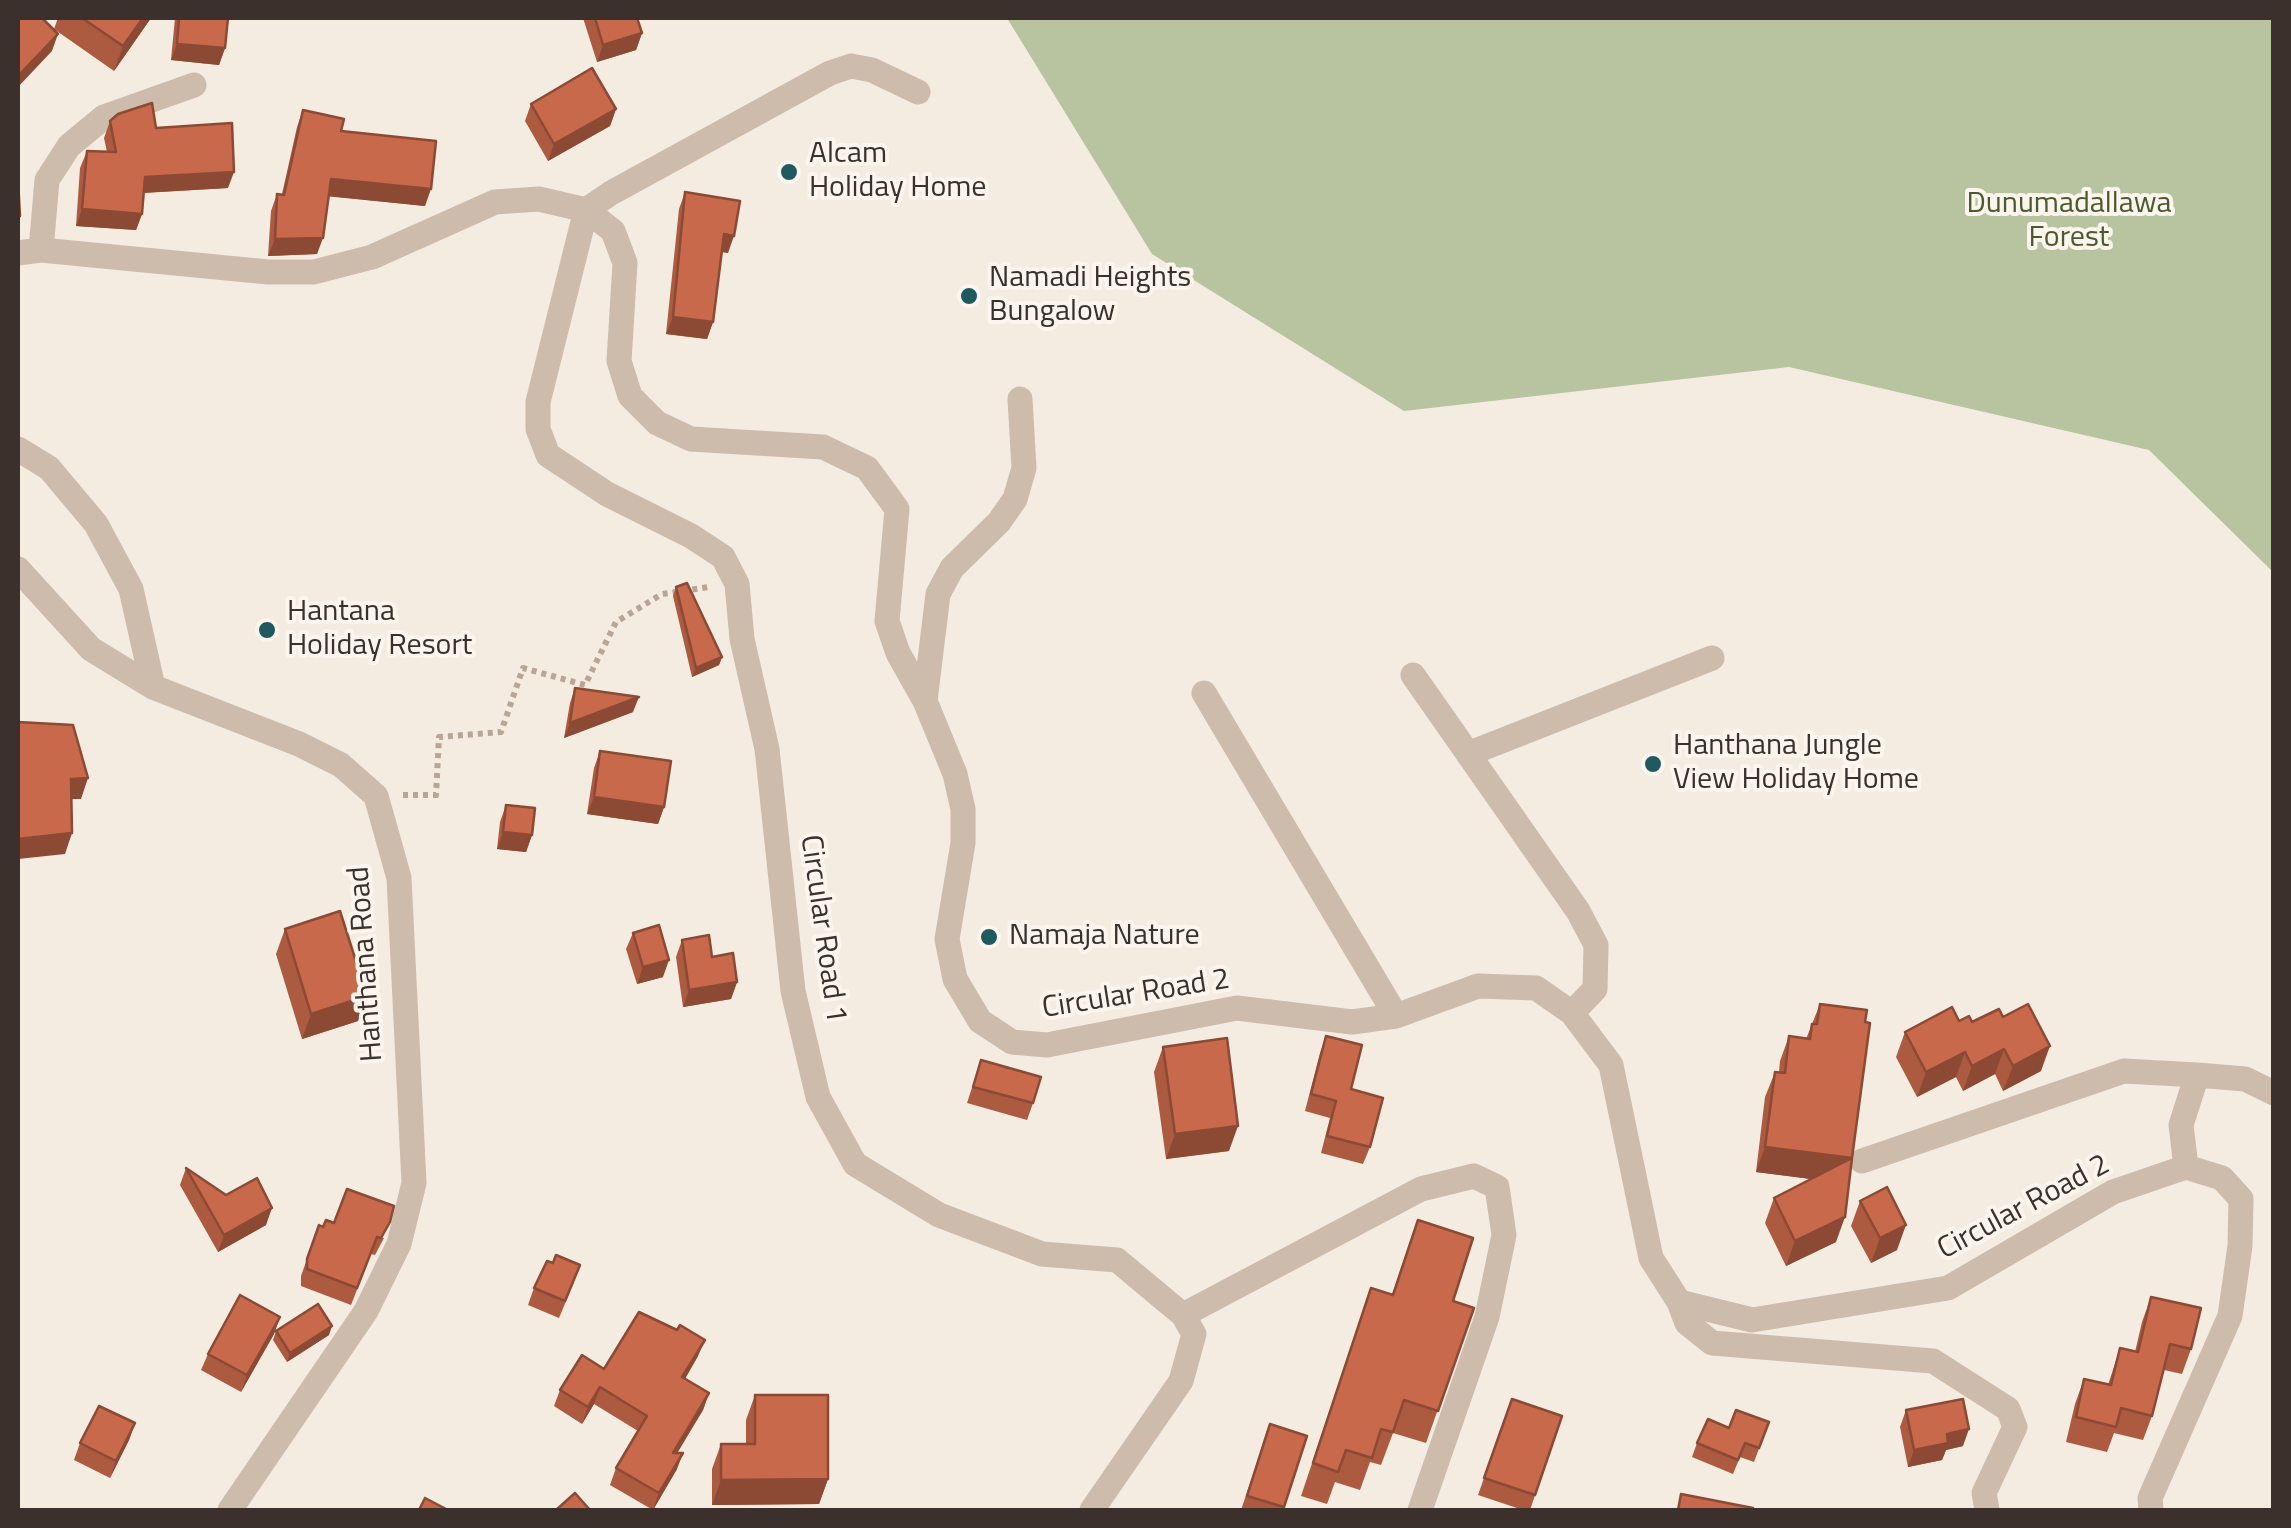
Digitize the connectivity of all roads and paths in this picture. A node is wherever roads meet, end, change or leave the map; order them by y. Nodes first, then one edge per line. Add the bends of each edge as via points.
1 (194, 85) dead end
2 (918, 92) dead end
3 (586, 210) junction
4 (29, 252) edge
5 (1020, 399) dead end
6 (18, 450) edge
7 (18, 569) edge
8 (737, 584) junction
9 (1712, 658) dead end
10 (1413, 675) dead end
11 (153, 687) junction
12 (1204, 693) dead end
13 (925, 701) junction
14 (1468, 754) junction
15 (376, 796) junction
16 (1572, 1013) junction
17 (1396, 1016) junction
18 (2196, 1075) junction
19 (2274, 1093) edge
20 (1862, 1161) dead end
21 (2186, 1167) junction
22 (1678, 1302) junction
23 (1183, 1315) junction
24 (230, 1510) edge
25 (1092, 1510) edge
26 (1420, 1510) edge
27 (1986, 1510) edge
28 (2151, 1510) edge

1 - 4 street via 104,116 69,146 46,180
2 - 3 street via 872,70 850,66 830,72
3 - 4 street via 539,198 495,202 372,257 314,272
3 - 8 street via 538,402 538,429 548,455 722,557
3 - 13 street, Circular Road 2 via 613,232 625,263 619,360 630,396 657,422 691,439 824,447 867,468 896,508 887,621
5 - 13 street via 1024,468 999,522 952,568 938,594
6 - 11 street via 49,468 96,524 130,589
7 - 11 street via 91,649
8 - 15 path via 662,594 616,622 585,685 523,668 501,732 439,737 436,795
8 - 23 street, Circular Road 1 via 767,749 793,992 818,1096 855,1164 940,1215 1042,1254 1117,1260
9 - 14 street
10 - 14 street
11 - 15 street via 342,764
12 - 17 street
13 - 17 street, Circular Road 2 via 964,809 947,939 955,979 980,1021 1012,1042 1047,1045 1236,1008 1352,1022
14 - 16 street via 1596,945 1595,988
15 - 24 street, Hanthana Road via 400,878 414,1183 399,1244 366,1310
16 - 17 street, Circular Road 2 via 1536,988 1478,986
16 - 22 street, Circular Road 2 via 1611,1065 1650,1258
18 - 19 street via 2245,1078
18 - 20 street via 2124,1071
18 - 21 street via 2182,1125
21 - 22 street, Circular Road 2 via 2113,1192 1948,1288 1752,1320
21 - 28 street via 2222,1178 2240,1200 2240,1246 2230,1316 2150,1498
22 - 27 street via 1687,1323 1712,1342 1933,1361 2008,1409 2015,1427 1984,1493
23 - 25 street via 1194,1334 1181,1382
23 - 26 street via 1421,1189 1474,1176 1496,1187 1504,1235 1486,1317

